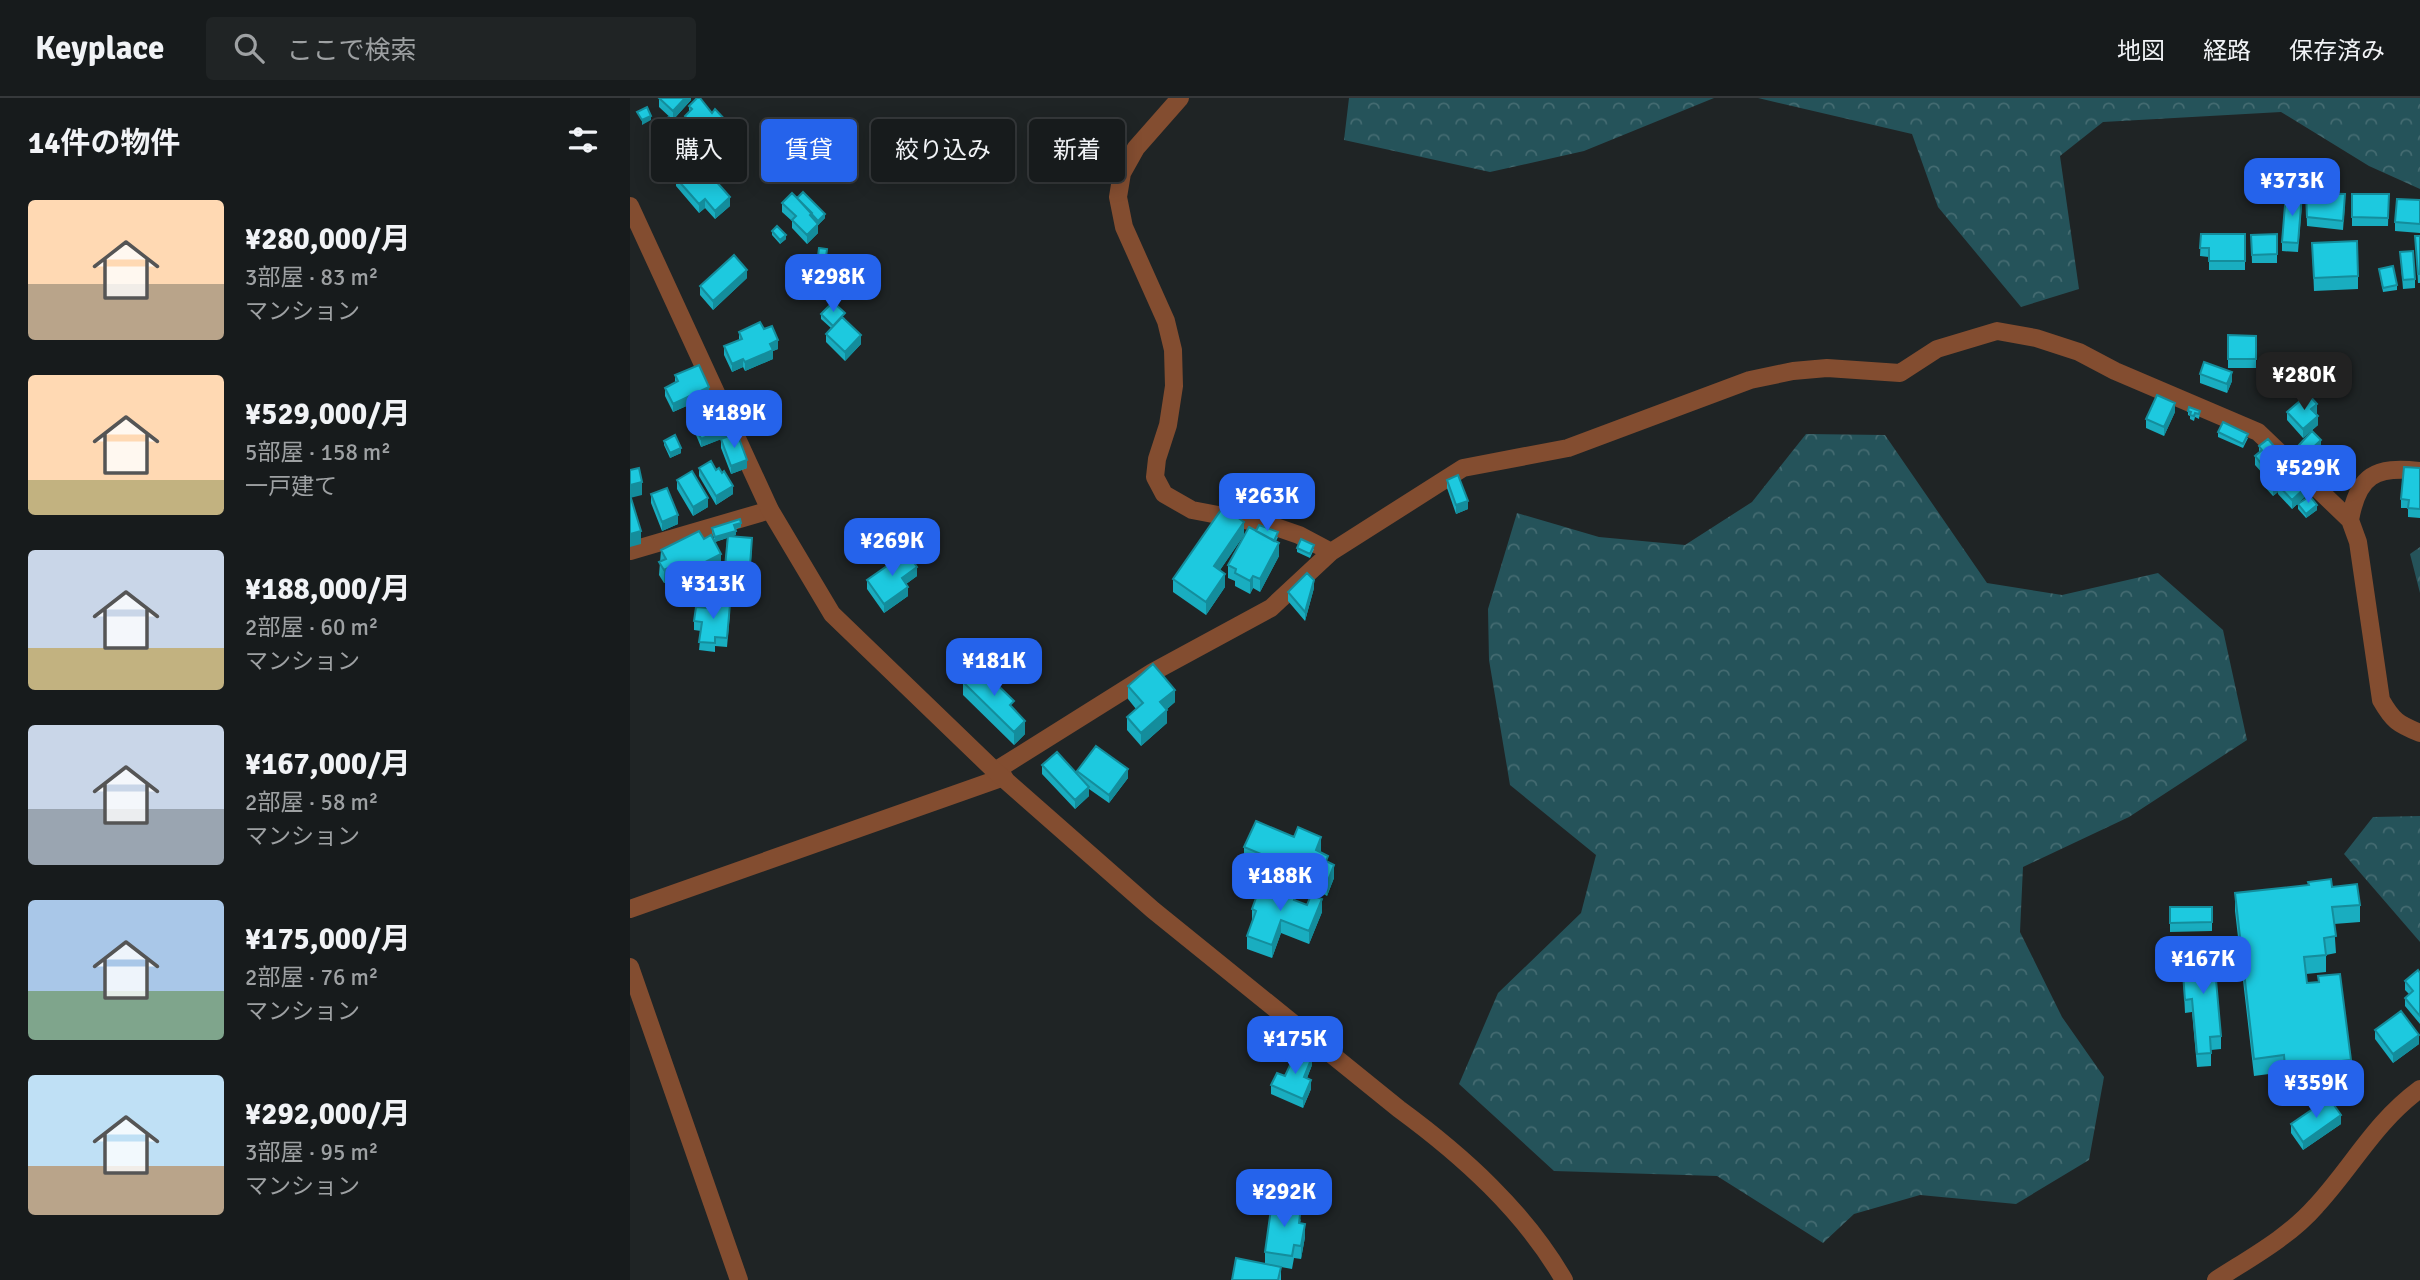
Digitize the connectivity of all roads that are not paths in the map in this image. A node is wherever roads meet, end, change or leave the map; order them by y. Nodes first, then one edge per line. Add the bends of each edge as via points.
1 (1180, 98) edge
2 (630, 206) edge
3 (2420, 471) edge
4 (769, 510) junction
5 (2350, 520) junction
6 (630, 551) edge
7 (1331, 552) junction
8 (2420, 733) edge
9 (1000, 774) junction
10 (630, 909) edge
11 (630, 967) edge
12 (2420, 1089) edge
13 (739, 1280) edge
14 (1564, 1280) edge
15 (2216, 1280) edge

1 - 7 street via 1136,148 1122,173 1118,197 1124,227 1166,321 1173,350 1174,386 1155,477 1164,494 1192,510 1270,525
2 - 4 street
3 - 5 street via 2372,474 2354,495
4 - 6 street
4 - 9 street via 832,614
5 - 7 street via 2258,432 2080,352 1997,331 1937,349 1900,373 1827,368 1750,380 1568,448 1463,468
5 - 8 street via 2362,561 2381,700 2391,719
7 - 9 street via 1271,607 1153,672
9 - 10 street
9 - 14 street via 1153,910 1481,1176 1546,1249
11 - 13 street
12 - 15 street via 2398,1105 2366,1141 2316,1207 2276,1242

